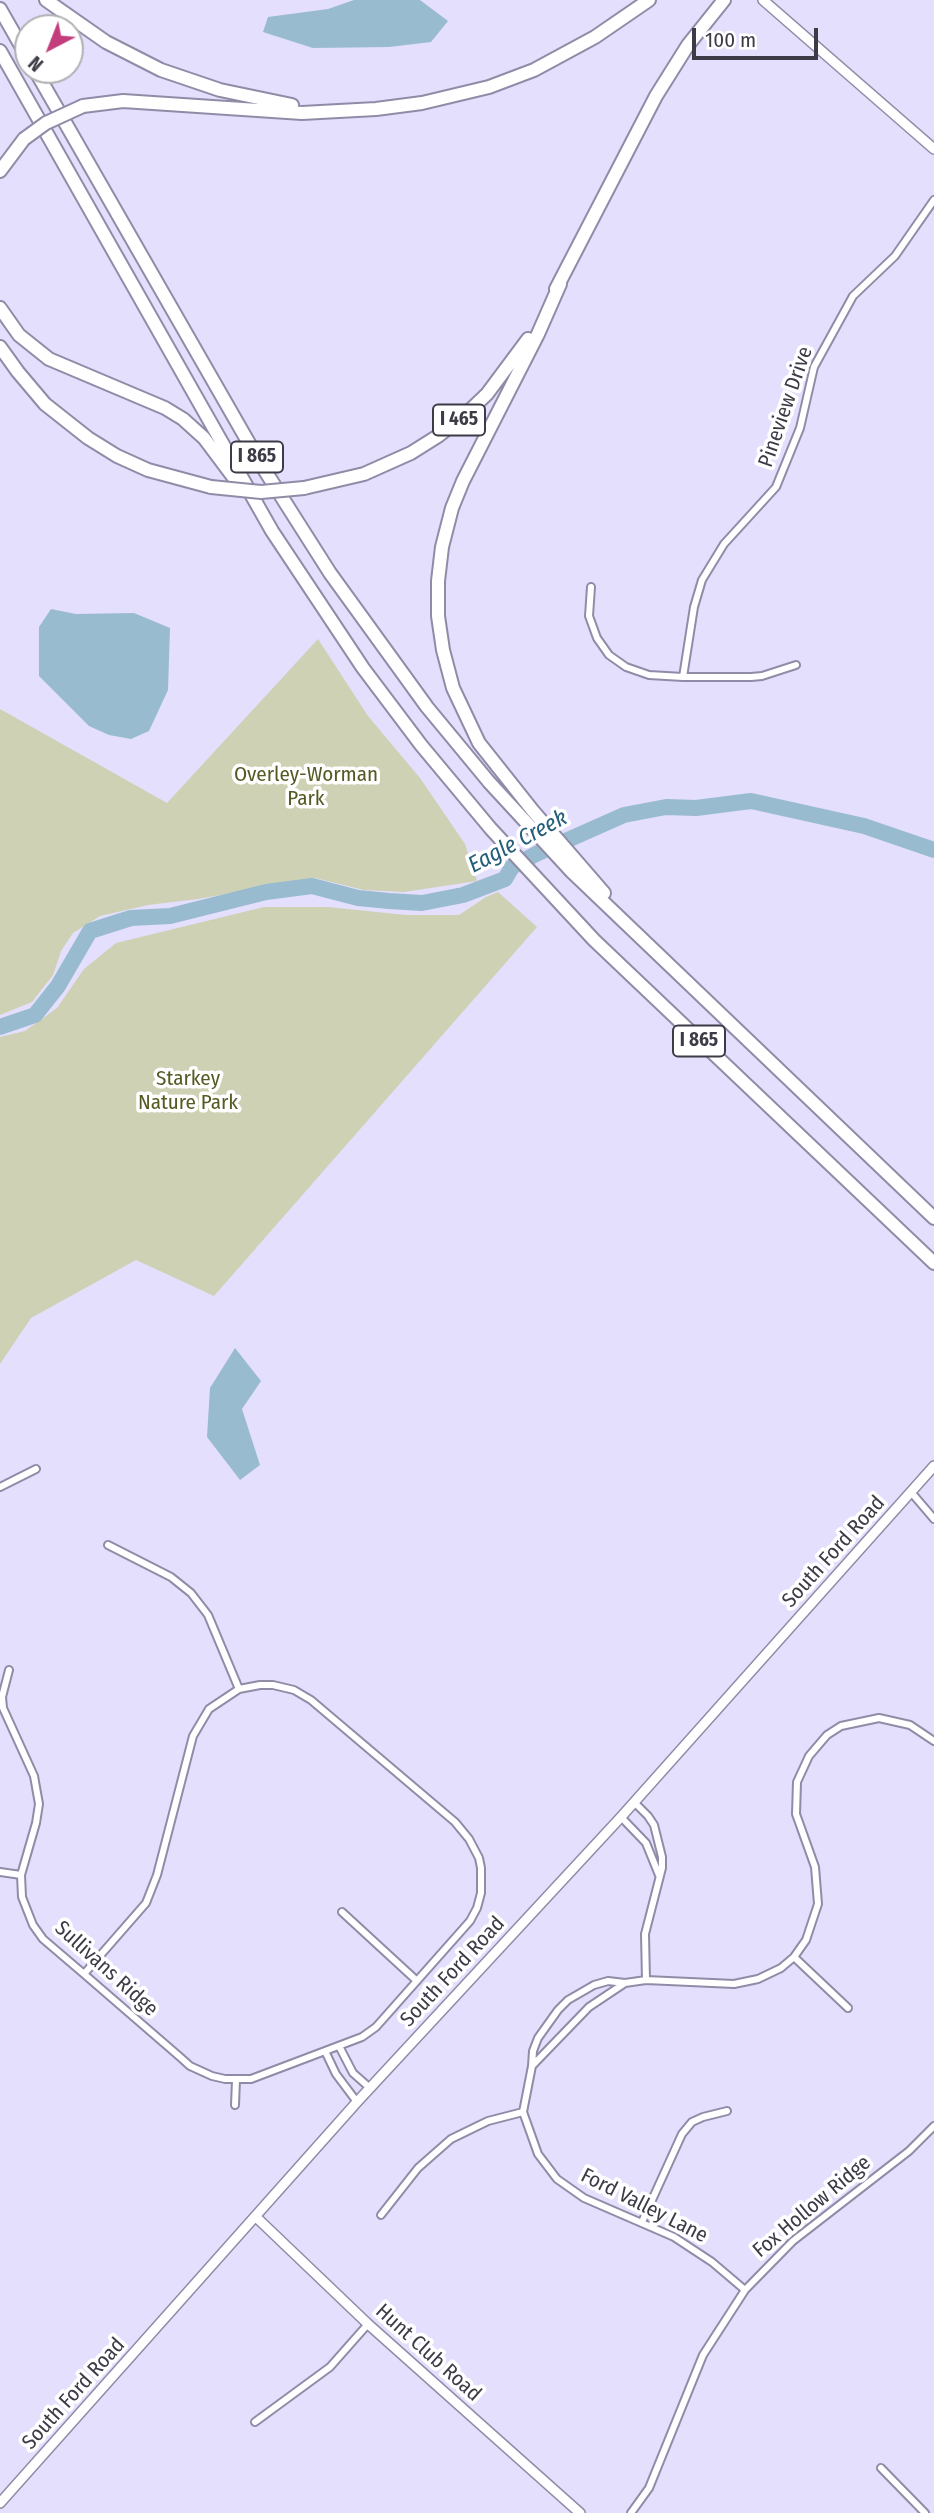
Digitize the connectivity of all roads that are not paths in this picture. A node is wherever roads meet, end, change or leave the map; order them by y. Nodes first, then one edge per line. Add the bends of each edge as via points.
1 (46, 0) edge
2 (649, 0) edge
3 (724, 0) edge
4 (763, 0) edge
5 (0, 9) edge
6 (14, 34) edge
7 (0, 51) edge
8 (43, 84) edge
9 (359, 110) junction
10 (934, 149) edge
11 (0, 171) edge
12 (934, 200) edge
13 (559, 284) junction
14 (0, 308) edge
15 (0, 347) edge
16 (272, 531) junction
17 (591, 587) dead end
18 (796, 665) dead end
19 (683, 677) junction
20 (602, 897) junction
21 (934, 1219) edge
22 (934, 1263) edge
23 (934, 1466) edge
24 (36, 1469) dead end
25 (0, 1487) edge
26 (911, 1492) junction
27 (934, 1519) edge
28 (108, 1545) dead end
29 (9, 1670) dead end
30 (239, 1689) junction
31 (934, 1741) edge
32 (634, 1802) junction
33 (621, 1817) junction
34 (0, 1872) edge
35 (21, 1875) junction
36 (659, 1875) junction
37 (342, 1912) dead end
38 (793, 1957) junction
39 (84, 1974) junction
40 (646, 1980) junction
41 (417, 1981) junction
42 (625, 1983) junction
43 (848, 2008) dead end
44 (339, 2046) junction
45 (325, 2051) junction
46 (532, 2066) junction
47 (236, 2080) junction
48 (370, 2088) junction
49 (357, 2102) junction
50 (234, 2105) dead end
51 (727, 2111) dead end
52 (523, 2112) junction
53 (934, 2126) edge
54 (382, 2215) dead end
55 (256, 2217) junction
56 (642, 2222) junction
57 (745, 2290) junction
58 (368, 2324) junction
59 (255, 2422) dead end
60 (881, 2468) dead end
61 (0, 2503) edge
62 (580, 2513) edge
63 (631, 2513) edge
64 (925, 2513) edge

1 - 9 highway via 106,42 190,82 250,98
2 - 9 highway via 575,49 512,79 445,99
3 - 13 highway, I 465 via 656,96
4 - 10 main road
5 - 6 highway
7 - 16 highway, I 865
8 - 20 highway, I 865 via 316,553 428,707 520,817
9 - 11 highway, bridge via 302,113 123,101 83,106 46,122 24,139
12 - 19 street, Pineview Drive via 895,256 853,296 814,367 800,428 776,487 724,544 702,580
13 - 15 highway, I 465, bridge via 514,360 487,394 454,424 377,468 304,488 261,492 211,487 148,470 95,443 46,404
13 - 20 highway via 457,495 445,533 438,581 440,633 458,701 479,743
14 - 16 highway via 19,335 49,359 165,408 192,427
16 - 22 highway, I 865 via 385,697 491,829 640,985
17 - 19 street via 589,616 609,655 649,675
18 - 19 street via 762,676
20 - 21 highway, I 865 via 646,945
23 - 26 main road, South Ford Road
24 - 25 street
26 - 27 street
26 - 32 main road, South Ford Road
28 - 30 street via 171,1577 191,1593 208,1615
29 - 35 street, Sullivans Ridge via 3,1708 34,1776 39,1804
30 - 39 street via 209,1709 194,1736 158,1875 146,1903
30 - 41 street, Sullivans Ridge via 284,1687 311,1700 455,1822 475,1848 481,1868 477,1908
31 - 38 street via 910,1725 878,1718 841,1726 809,1756 797,1782 795,1805 815,1867 818,1904 812,1929
32 - 33 main road, South Ford Road
32 - 36 street via 649,1816 658,1834 663,1863
33 - 36 street via 646,1843
33 - 48 main road, South Ford Road
34 - 35 street
35 - 39 street, Sullivans Ridge via 22,1897 33,1925
36 - 40 street via 645,1934
37 - 41 street
38 - 40 street via 747,1983
38 - 43 street
39 - 47 street, Sullivans Ridge via 190,2066
40 - 42 street
41 - 44 street, Sullivans Ridge via 376,2027
42 - 46 street via 589,2007
42 - 46 street via 594,1985 568,2000 538,2038
44 - 45 street, Sullivans Ridge
44 - 48 street via 353,2073
45 - 47 street, Sullivans Ridge via 266,2074
45 - 49 street
46 - 52 street
47 - 50 street
48 - 49 main road, South Ford Road
49 - 55 main road, South Ford Road
51 - 56 street via 692,2122 682,2134
52 - 54 street via 488,2121 450,2139 418,2168
52 - 56 street, Ford Valley Lane via 538,2154 557,2179 584,2198
53 - 57 street, Fox Hollow Ridge via 909,2151 793,2241
55 - 58 main road, Hunt Club Road
55 - 61 main road, South Ford Road
56 - 57 street, Ford Valley Lane via 692,2248
57 - 63 street, Fox Hollow Ridge via 703,2355 649,2488
58 - 59 street via 330,2367
58 - 62 main road, Hunt Club Road
60 - 64 street

